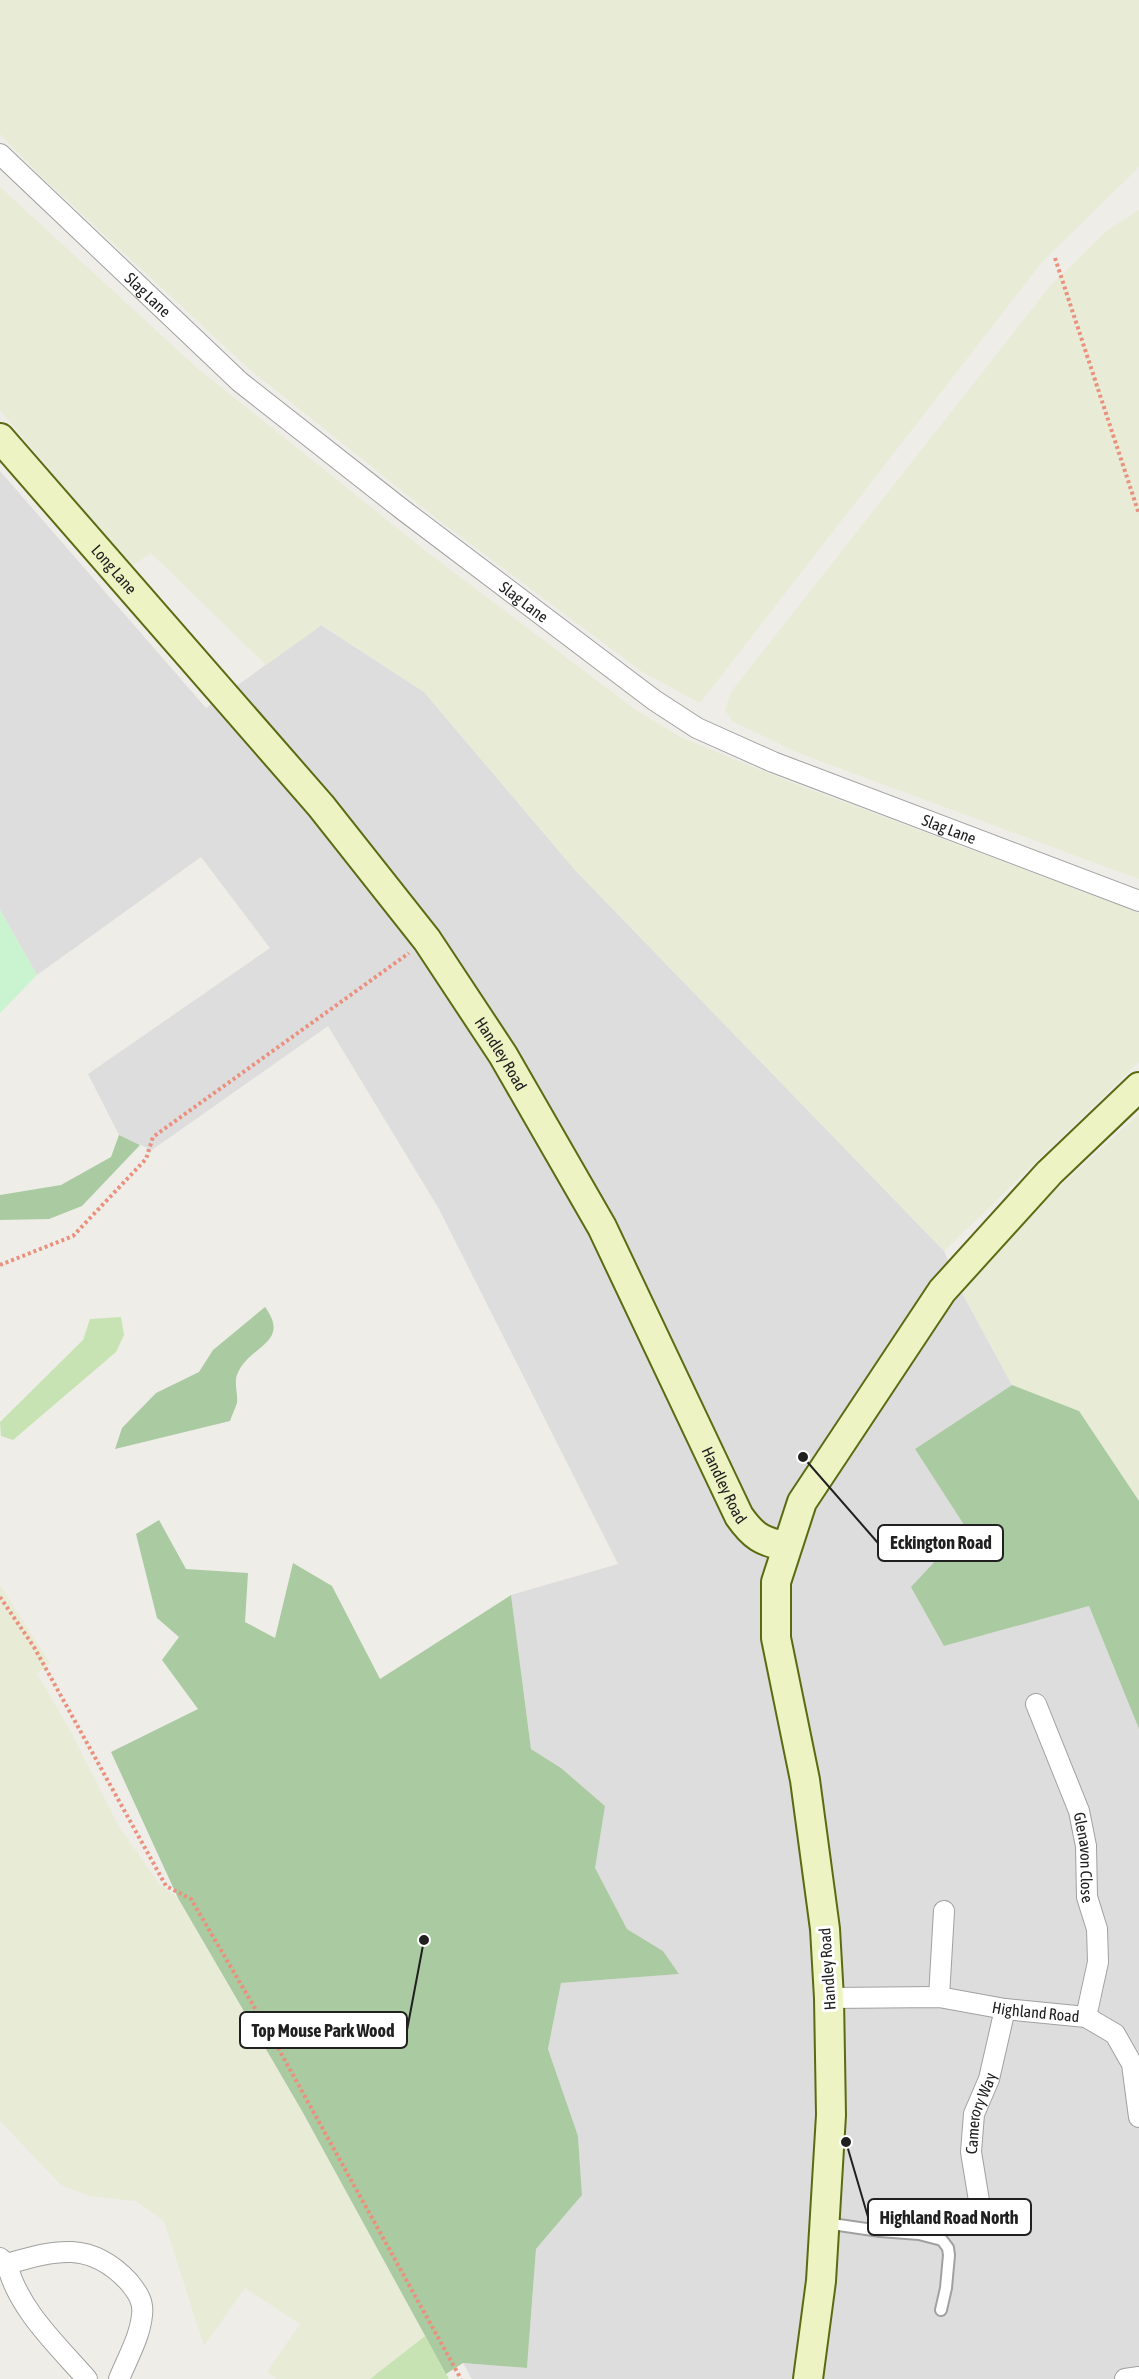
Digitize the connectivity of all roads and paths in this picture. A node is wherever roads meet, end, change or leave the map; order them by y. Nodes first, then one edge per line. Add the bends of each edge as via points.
1 (0, 154) edge
2 (1055, 258) dead end
3 (0, 438) edge
4 (1139, 514) edge
5 (228, 699) joint
6 (1139, 900) edge
7 (427, 940) junction
8 (1139, 1087) edge
9 (0, 1265) edge
10 (786, 1546) junction
11 (0, 1597) edge
12 (1036, 1704) dead end
13 (944, 1911) dead end
14 (939, 1997) junction
15 (829, 1998) junction
16 (1005, 2009) junction
17 (1086, 2017) junction
18 (1139, 2117) edge
19 (982, 2219) dead end
20 (825, 2223) junction
21 (4, 2261) edge
22 (941, 2310) dead end
23 (1139, 2377) edge
24 (87, 2379) edge
25 (119, 2379) edge
26 (461, 2379) edge
27 (808, 2379) edge
28 (1125, 2379) edge

1 - 6 street, Slag Lane via 240,382 654,700 698,728 773,762
2 - 4 path
3 - 5 main road, Long Lane
5 - 7 main road, Handley Road
7 - 9 path via 153,1137 146,1160 73,1236
7 - 10 main road, Handley Road via 503,1055 602,1227 739,1516 750,1532 768,1543
8 - 10 main road via 1049,1173 942,1292 802,1502
10 - 15 main road, Handley Road via 776,1582 776,1638 805,1780 825,1929
11 - 26 path via 33,1647 166,1886 191,1899
12 - 17 street, Glenavon Close via 1079,1811 1086,1846 1087,1897 1097,1929 1098,1962
13 - 14 street
14 - 15 street, Highland Road
14 - 16 street, Highland Road
15 - 20 main road, Handley Road via 831,2115
16 - 17 street, Highland Road
16 - 19 street, Camerory Way via 989,2079 974,2115 971,2152
17 - 18 street, Highland Road via 1115,2034 1132,2064
20 - 22 lane via 919,2234 942,2241 949,2255
20 - 27 main road, Handley Road
21 - 24 street via 12,2285 46,2333
21 - 25 street via 74,2252 101,2259 116,2269 140,2295 143,2312
23 - 28 street

